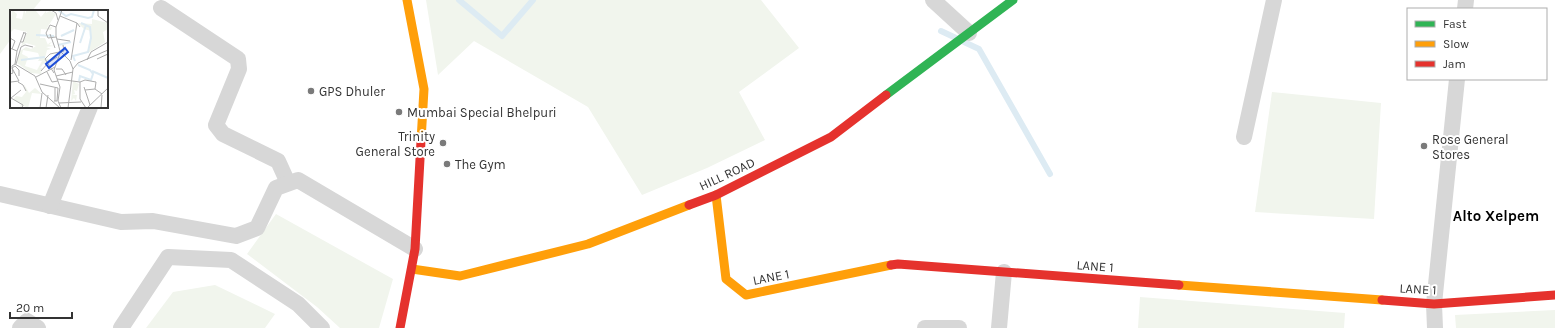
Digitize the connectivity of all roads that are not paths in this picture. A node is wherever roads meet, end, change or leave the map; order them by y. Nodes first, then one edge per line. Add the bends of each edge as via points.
1 (407, 0) edge
2 (934, 0) edge
3 (1013, 0) edge
4 (1274, 0) edge
5 (161, 8) dead end
6 (970, 33) junction
7 (1457, 80) edge
8 (90, 108) edge
9 (1244, 137) dead end
10 (288, 183) junction
11 (0, 194) edge
12 (716, 195) junction
13 (50, 206) junction
14 (415, 249) junction
15 (412, 269) junction
16 (1004, 272) junction
17 (1555, 295) edge
18 (1434, 304) junction
19 (20, 328) edge
20 (38, 328) edge
21 (121, 328) edge
22 (322, 328) edge
23 (400, 328) edge
24 (925, 328) edge
25 (959, 328) edge
26 (999, 328) edge
27 (1435, 328) edge

1 - 14 street via 424,89
2 - 6 street
3 - 6 street, HILL ROAD
4 - 9 street
5 - 10 street via 238,59 239,69 216,124 223,134 278,161
6 - 12 street, HILL ROAD via 831,137
7 - 18 street
8 - 13 street
10 - 13 street via 276,188 257,228 236,236 153,221 121,222
10 - 14 street via 298,180
11 - 13 street
12 - 15 street, HILL ROAD via 588,244 460,276
12 - 16 street, LANE 1 via 726,279 746,295 898,264
14 - 15 street
15 - 23 street
16 - 18 street, LANE 1
16 - 26 street
17 - 18 street, LANE 1
18 - 27 street
19 - 20 street via 26,321
21 - 22 street via 168,257 231,260 298,304
24 - 25 street

